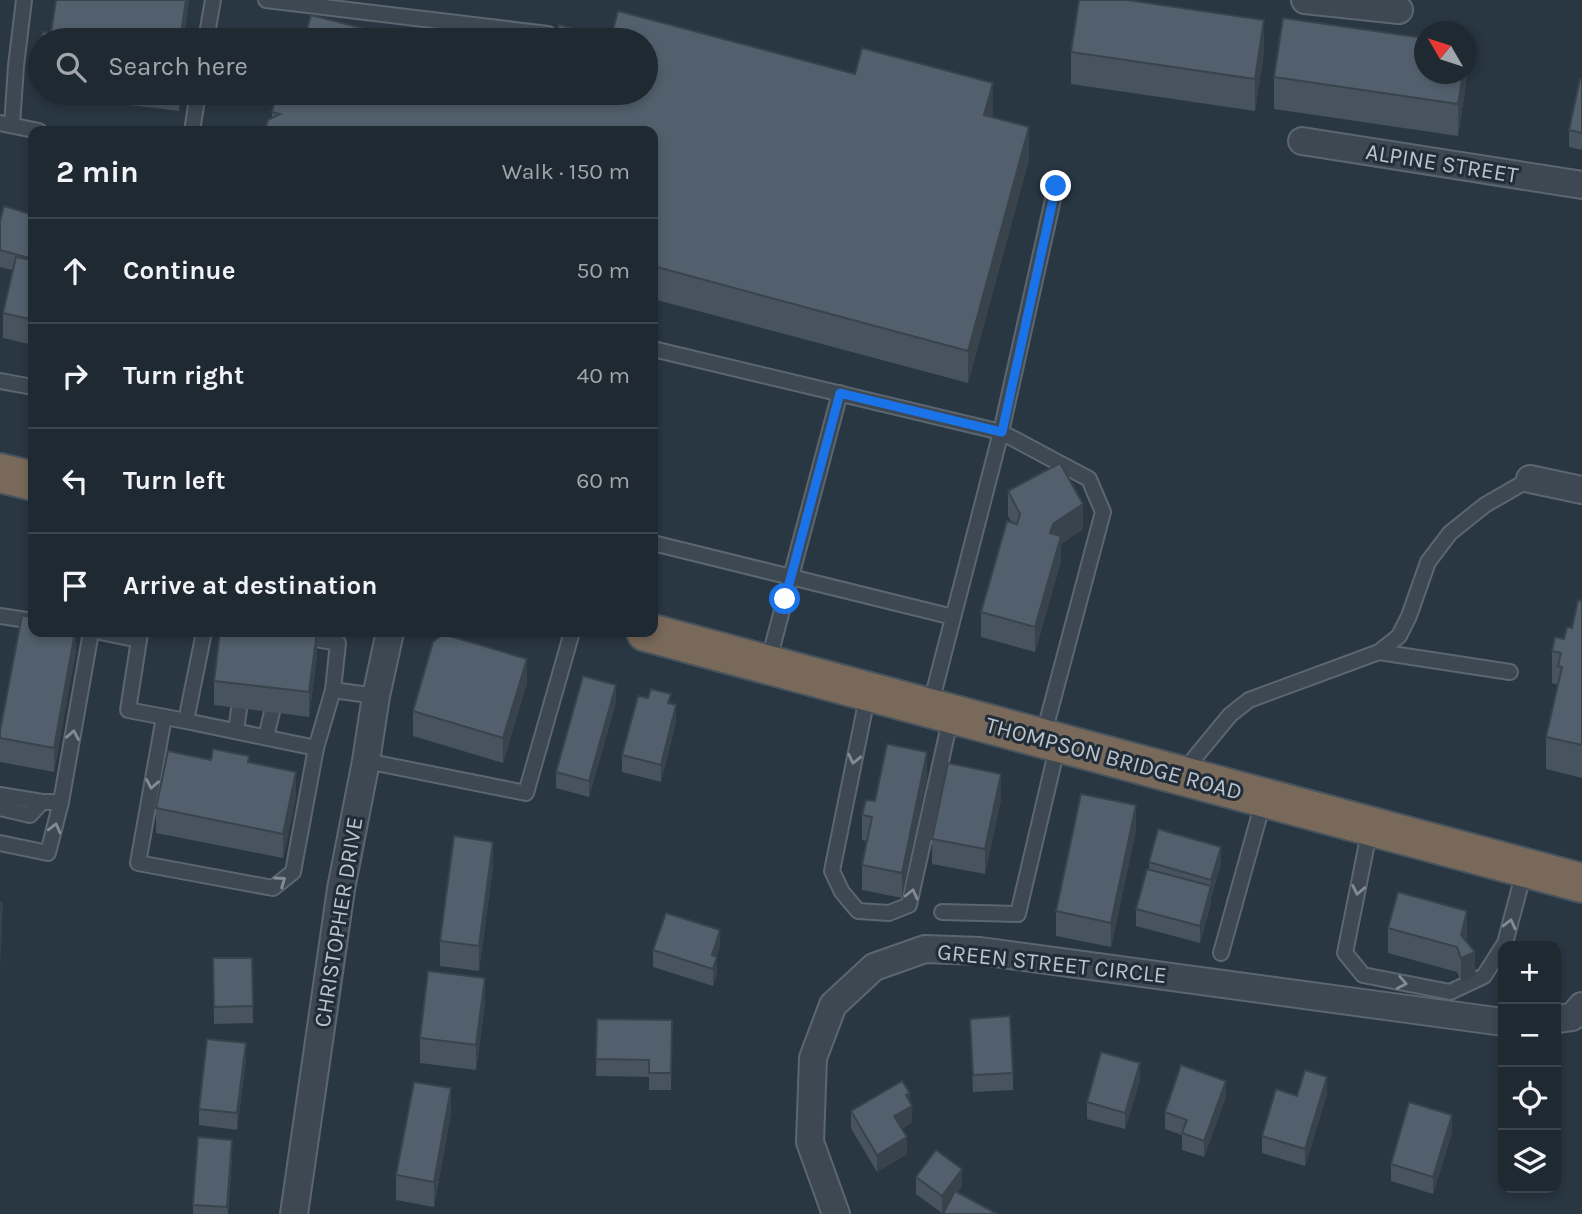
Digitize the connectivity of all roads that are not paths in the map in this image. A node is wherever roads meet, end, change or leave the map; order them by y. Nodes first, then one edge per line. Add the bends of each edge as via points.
1 (24, 0) edge
2 (213, 0) edge
3 (266, 0) edge
4 (1305, 0) edge
5 (1399, 10) dead end
6 (208, 28) edge
7 (498, 28) edge
8 (196, 105) edge
9 (6, 124) edge
10 (193, 126) edge
11 (28, 129) edge
12 (1303, 141) dead end
13 (1582, 185) edge
14 (1056, 186) dead end
15 (658, 350) edge
16 (0, 381) edge
17 (28, 386) edge
18 (840, 393) junction
19 (1002, 432) junction
20 (0, 473) edge
21 (1530, 479) joint
22 (28, 480) edge
23 (1582, 490) edge
24 (658, 544) edge
25 (791, 577) junction
26 (0, 616) edge
27 (953, 617) junction
28 (28, 620) edge
29 (658, 635) edge
30 (90, 637) edge
31 (139, 637) edge
32 (203, 637) edge
33 (282, 637) edge
34 (304, 637) edge
35 (389, 637) edge
36 (571, 637) edge
37 (284, 652) edge
38 (1379, 652) junction
39 (768, 665) junction
40 (1510, 671) dead end
41 (333, 690) junction
42 (868, 692) junction
43 (376, 696) junction
44 (239, 709) dead end
45 (940, 711) junction
46 (272, 712) dead end
47 (164, 717) junction
48 (186, 721) junction
49 (236, 731) junction
50 (266, 737) junction
51 (1050, 740) junction
52 (316, 748) junction
53 (366, 761) junction
54 (1180, 775) junction
55 (0, 795) edge
56 (1265, 798) junction
57 (42, 802) junction
58 (61, 802) junction
59 (0, 808) edge
60 (1370, 826) junction
61 (0, 843) edge
62 (1525, 868) junction
63 (1582, 883) edge
64 (942, 912) dead end
65 (1221, 953) dead end
66 (1582, 1006) edge
67 (1561, 1018) edge
68 (1498, 1021) edge
69 (294, 1214) edge
70 (836, 1214) edge

1 - 9 lane
2 - 6 lane
3 - 7 lane
4 - 5 street
8 - 10 lane
9 - 11 lane
12 - 13 street, ALPINE STREET
14 - 19 lane
15 - 18 lane
16 - 17 lane
18 - 19 lane
18 - 25 lane
19 - 27 lane
19 - 51 lane via 1089,480 1103,512
20 - 22 highway
21 - 23 street
21 - 38 lane via 1485,505 1450,533 1428,562 1399,636
24 - 25 lane
25 - 27 lane
25 - 39 lane
26 - 28 lane
27 - 45 lane
29 - 39 highway, THOMPSON BRIDGE ROAD
58 -> 30 lane
31 - 47 lane via 128,710
32 - 48 lane
33 - 37 lane
34 - 41 lane via 338,643
35 - 43 street, CHRISTOPHER DRIVE
36 - 53 lane via 526,793
38 - 40 lane
38 - 54 lane via 1249,699
39 - 42 highway, THOMPSON BRIDGE ROAD
41 - 43 lane
41 - 52 lane
42 - 45 highway, THOMPSON BRIDGE ROAD
42 -> 45 lane via 832,871 858,911 889,913 909,905
43 - 53 street, CHRISTOPHER DRIVE
44 - 49 lane
45 - 51 highway, THOMPSON BRIDGE ROAD
46 - 50 lane
47 - 48 lane
47 -> 52 lane via 138,863 273,888 293,872
48 - 49 lane
49 - 50 lane
50 - 52 lane
51 - 54 highway, THOMPSON BRIDGE ROAD
51 - 64 lane via 1018,914
53 - 69 street, CHRISTOPHER DRIVE via 341,889
54 - 56 highway, THOMPSON BRIDGE ROAD
55 - 57 lane
56 - 60 highway, THOMPSON BRIDGE ROAD
56 - 65 lane
57 - 58 lane
57 - 59 lane via 30,815
61 -> 58 lane via 48,853
60 - 62 highway, THOMPSON BRIDGE ROAD
60 -> 62 lane via 1345,953 1363,975 1450,992 1484,976 1505,943
62 - 63 highway, THOMPSON BRIDGE ROAD
66 - 67 street via 1572,1017
68 - 70 street, GREEN STREET CIRCLE via 980,951 925,949 874,967 833,1005 813,1058 810,1142

